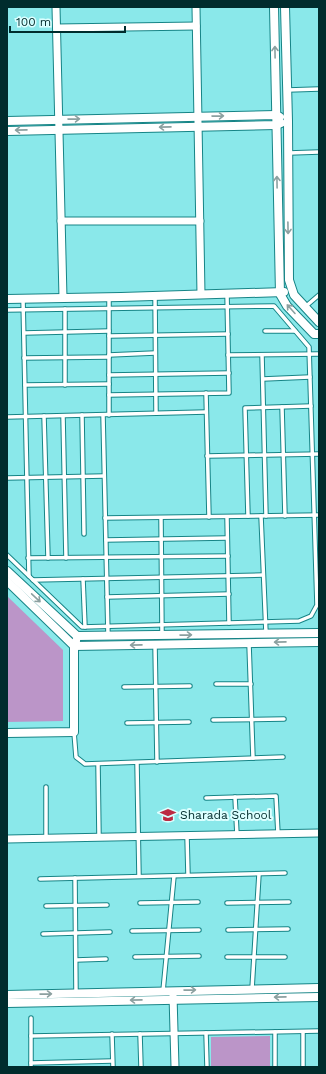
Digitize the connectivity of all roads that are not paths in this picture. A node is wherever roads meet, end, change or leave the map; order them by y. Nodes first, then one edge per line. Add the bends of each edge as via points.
1 (56, 7) edge
2 (196, 7) edge
3 (274, 7) edge
4 (285, 7) edge
5 (196, 26) junction
6 (57, 28) junction
7 (319, 89) edge
8 (287, 90) junction
9 (276, 115) junction
10 (198, 117) junction
11 (59, 120) junction
12 (7, 121) edge
13 (288, 121) junction
14 (276, 125) junction
15 (198, 127) junction
16 (59, 130) junction
17 (7, 131) edge
18 (319, 152) edge
19 (288, 153) junction
20 (61, 221) junction
21 (200, 221) junction
22 (280, 292) junction
23 (292, 292) junction
24 (201, 294) junction
25 (227, 294) junction
26 (319, 294) edge
27 (155, 296) junction
28 (109, 297) junction
29 (63, 298) junction
30 (7, 299) edge
31 (23, 299) junction
32 (227, 306) junction
33 (155, 308) junction
34 (305, 308) junction
35 (65, 309) junction
36 (109, 309) junction
37 (7, 310) edge
38 (24, 310) junction
39 (319, 322) edge
40 (109, 331) junction
41 (265, 331) dead end
42 (295, 331) junction
43 (65, 332) junction
44 (24, 333) junction
45 (228, 334) junction
46 (319, 334) edge
47 (155, 335) junction
48 (109, 336) junction
49 (155, 353) junction
50 (309, 354) junction
51 (319, 354) edge
52 (228, 355) junction
53 (262, 355) junction
54 (109, 356) junction
55 (24, 358) junction
56 (65, 358) junction
57 (229, 373) junction
58 (155, 374) junction
59 (109, 375) junction
60 (310, 377) junction
61 (263, 379) junction
62 (109, 384) junction
63 (25, 385) junction
64 (65, 385) junction
65 (206, 393) junction
66 (155, 394) junction
67 (109, 395) junction
68 (311, 406) junction
69 (282, 407) junction
70 (264, 408) junction
71 (206, 412) junction
72 (156, 413) junction
73 (109, 414) junction
74 (82, 415) junction
75 (102, 415) junction
76 (44, 416) junction
77 (63, 416) junction
78 (7, 417) edge
79 (26, 417) junction
80 (312, 454) junction
81 (319, 454) edge
82 (246, 455) junction
83 (265, 455) junction
84 (283, 455) junction
85 (207, 456) junction
86 (83, 476) junction
87 (104, 476) junction
88 (27, 477) junction
89 (46, 477) junction
90 (64, 477) junction
91 (7, 478) edge
92 (317, 515) edge
93 (248, 516) junction
94 (261, 516) junction
95 (266, 516) junction
96 (285, 516) junction
97 (209, 517) junction
98 (227, 517) junction
99 (105, 518) junction
100 (161, 518) junction
101 (84, 534) dead end
102 (227, 538) junction
103 (161, 539) junction
104 (106, 540) junction
105 (7, 555) edge
106 (228, 556) junction
107 (161, 557) junction
108 (28, 558) junction
109 (48, 558) junction
110 (66, 558) junction
111 (106, 558) junction
112 (7, 571) edge
113 (264, 575) junction
114 (29, 576) junction
115 (228, 576) junction
116 (161, 577) junction
117 (83, 579) junction
118 (107, 579) junction
119 (33, 580) junction
120 (7, 581) edge
121 (229, 594) junction
122 (162, 596) junction
123 (107, 597) junction
124 (265, 622) junction
125 (229, 623) junction
126 (162, 625) junction
127 (108, 626) junction
128 (85, 627) junction
129 (319, 633) edge
130 (266, 634) junction
131 (162, 635) junction
132 (77, 636) junction
133 (108, 636) junction
134 (319, 642) edge
135 (249, 643) junction
136 (155, 644) junction
137 (74, 646) junction
138 (216, 684) dead end
139 (251, 684) junction
140 (156, 686) junction
141 (190, 686) dead end
142 (124, 687) dead end
143 (252, 719) junction
144 (284, 719) dead end
145 (213, 720) dead end
146 (156, 722) junction
147 (189, 722) dead end
148 (126, 723) dead end
149 (74, 732) junction
150 (7, 733) edge
151 (283, 757) dead end
152 (253, 758) junction
153 (137, 762) junction
154 (157, 762) junction
155 (98, 764) junction
156 (46, 787) dead end
157 (235, 797) junction
158 (206, 798) dead end
159 (319, 833) edge
160 (278, 834) junction
161 (237, 835) junction
162 (139, 836) junction
163 (187, 836) junction
164 (99, 837) junction
165 (46, 838) junction
166 (7, 839) edge
167 (285, 873) dead end
168 (259, 874) junction
169 (188, 875) junction
170 (139, 876) junction
171 (174, 876) junction
172 (75, 878) junction
173 (40, 879) dead end
174 (198, 902) dead end
175 (258, 902) junction
176 (289, 902) dead end
177 (140, 903) dead end
178 (171, 903) junction
179 (227, 903) dead end
180 (107, 905) dead end
181 (46, 906) dead end
182 (75, 906) junction
183 (256, 929) junction
184 (288, 929) dead end
185 (169, 930) junction
186 (199, 930) dead end
187 (228, 930) dead end
188 (132, 931) dead end
189 (110, 932) dead end
190 (75, 933) junction
191 (43, 934) dead end
192 (199, 956) dead end
193 (135, 957) dead end
194 (166, 957) junction
195 (227, 957) dead end
196 (254, 957) junction
197 (285, 957) dead end
198 (106, 959) dead end
199 (76, 960) junction
200 (319, 988) edge
201 (252, 989) junction
202 (173, 990) junction
203 (163, 991) junction
204 (76, 993) junction
205 (7, 995) edge
206 (319, 997) edge
207 (173, 999) junction
208 (7, 1003) edge
209 (31, 1018) dead end
210 (319, 1031) edge
211 (274, 1032) junction
212 (303, 1032) junction
213 (174, 1033) junction
214 (206, 1033) junction
215 (112, 1034) junction
216 (140, 1034) junction
217 (31, 1036) junction
218 (112, 1061) junction
219 (31, 1065) edge
220 (113, 1067) edge
221 (141, 1067) edge
222 (175, 1067) edge
223 (206, 1067) edge
224 (275, 1067) edge
225 (303, 1067) edge

1 - 6 street
2 - 5 street
9 -> 3 street
4 - 8 street
5 - 6 street
5 - 10 street
6 - 11 street
7 - 8 lane
8 - 13 street
10 -> 9 street
9 - 13 street
9 - 14 street
11 -> 10 street
10 - 15 street
11 - 12 street
11 - 16 street
13 - 14 street
13 - 19 street
14 - 15 street
22 -> 14 street
15 -> 16 street
15 - 21 street
16 -> 17 street
16 - 20 street
18 - 19 lane
19 -> 23 street via 289,280
20 - 21 street
20 - 29 street
21 - 24 street
22 - 23 street
22 - 25 street
46 -> 22 street via 314,334 287,306
23 - 34 street
24 - 25 street
24 - 27 street
25 - 32 lane
26 - 34 lane
27 - 28 street
27 - 33 lane
28 - 29 street
28 - 36 lane
29 - 31 street
30 - 31 street
31 - 38 lane
32 - 33 lane
32 - 42 lane via 274,306
32 - 45 lane
33 - 36 lane
33 - 47 lane
34 - 39 street
35 - 36 lane
35 - 38 lane
35 - 43 lane
36 - 40 lane
37 - 38 lane
38 - 44 lane
40 - 43 lane
40 - 48 lane
41 - 42 lane
42 - 50 lane via 309,347
43 - 44 lane
43 - 56 lane
44 - 55 lane
45 - 47 lane
45 - 52 lane
47 - 48 lane
47 - 49 lane
48 - 54 lane
49 - 54 lane
49 - 58 lane
50 - 51 lane
50 - 53 lane
50 - 60 lane
52 - 53 lane
52 - 57 lane
53 - 61 lane
54 - 56 lane
54 - 59 lane
55 - 56 lane
55 - 63 lane
56 - 64 lane
57 - 58 lane
57 - 65 lane via 229,393
58 - 59 lane
58 - 66 lane
59 - 62 lane
60 - 61 lane
60 - 68 lane
61 - 70 lane
62 - 64 lane
62 - 67 lane
63 - 64 lane
63 - 79 lane
65 - 66 lane
65 - 71 lane
66 - 67 lane
66 - 72 lane
67 - 73 lane
68 - 69 lane
68 - 80 lane
69 - 70 lane
69 - 84 lane
70 - 82 lane via 245,408
70 - 83 lane
71 - 72 lane
71 - 85 lane
72 - 73 lane
73 - 75 lane
74 - 75 lane
74 - 77 lane
74 - 86 lane
75 - 87 lane
76 - 77 lane
76 - 79 lane
76 - 89 lane
77 - 90 lane
78 - 79 lane
79 - 88 lane
80 - 81 lane
80 - 84 lane
80 - 92 lane
82 - 83 lane
82 - 85 lane
82 - 93 lane
83 - 84 lane
83 - 95 lane
84 - 96 lane
85 - 97 lane
86 - 87 lane
86 - 90 lane
86 - 101 lane
87 - 99 lane
88 - 89 lane
88 - 91 lane
88 - 108 lane
89 - 90 lane
89 - 109 lane
90 - 110 lane
92 - 96 lane
92 - 124 lane via 317,606 311,616 299,622
93 - 94 lane
93 - 98 lane
94 - 95 lane
94 - 113 lane
95 - 96 lane
97 - 98 lane
97 - 100 lane
98 - 102 lane
99 - 100 lane
99 - 104 lane
100 - 103 lane
102 - 103 lane
102 - 106 lane
103 - 104 lane
103 - 107 lane
104 - 111 lane
105 - 114 lane
106 - 107 lane
106 - 115 lane
107 - 111 lane
107 - 116 lane
108 - 109 lane
108 - 114 lane
109 - 110 lane
110 - 111 lane
111 - 118 lane
112 -> 132 street
113 - 115 lane
113 - 124 lane
114 - 119 lane
115 - 116 lane
115 - 121 lane
116 - 118 lane
116 - 122 lane
117 - 118 lane
117 - 119 lane
117 - 128 lane
118 - 123 lane
119 - 128 lane via 82,627
120 - 137 street
121 - 122 lane
121 - 125 lane
122 - 123 lane
122 - 126 lane
123 - 127 lane
124 - 125 lane
124 - 130 lane
125 - 126 lane
126 - 127 lane
126 - 131 lane
127 - 128 lane
127 - 133 lane
129 - 130 street
131 -> 130 street
131 - 133 street
132 - 133 street
132 - 137 street
134 -> 135 street
135 - 136 street
135 - 139 lane
136 -> 137 street
136 - 140 lane
137 - 149 street
138 - 139 lane
139 - 143 lane
140 - 141 lane
140 - 142 lane
140 - 146 lane
143 - 144 lane
143 - 145 lane
143 - 152 lane
146 - 147 lane
146 - 148 lane
146 - 154 lane
149 - 150 street
149 - 155 lane via 76,757 85,764
151 - 152 lane
152 - 154 lane
153 - 154 lane
153 - 155 lane
153 - 162 lane
155 - 164 lane
156 - 165 lane
157 - 158 lane
157 - 160 lane via 276,796
157 - 161 lane
159 - 160 street
160 - 161 street
161 - 163 street
162 - 163 street
162 - 164 street
162 - 170 lane
163 - 169 lane
164 - 165 street
165 - 166 street
167 - 168 lane
168 - 169 lane
168 - 175 lane
169 - 171 lane
170 - 171 lane
170 - 172 lane
171 - 178 lane
172 - 173 lane
172 - 182 lane
174 - 178 lane
175 - 176 lane
175 - 179 lane
175 - 183 lane
177 - 178 lane
178 - 185 lane
180 - 182 lane
181 - 182 lane
182 - 190 lane
183 - 184 lane
183 - 187 lane
183 - 196 lane
185 - 186 lane
185 - 188 lane
185 - 194 lane
189 - 190 lane
190 - 191 lane
190 - 199 lane
192 - 194 lane
193 - 194 lane
194 - 203 lane
195 - 196 lane
196 - 197 lane
196 - 201 lane
198 - 199 lane
199 - 204 lane
200 - 201 street
202 -> 201 street
202 - 203 street
202 - 207 street
203 - 204 street
205 -> 204 street
206 -> 207 street
207 -> 208 street
207 - 213 street
209 - 217 lane
210 - 212 lane
211 - 212 lane
211 - 214 lane
211 - 224 lane
212 - 225 lane
213 - 214 lane
213 - 216 lane
213 - 222 street
214 - 223 lane
215 - 216 lane
215 - 217 lane
215 - 218 lane
216 - 221 lane
217 - 219 lane
218 - 219 lane
218 - 220 lane

